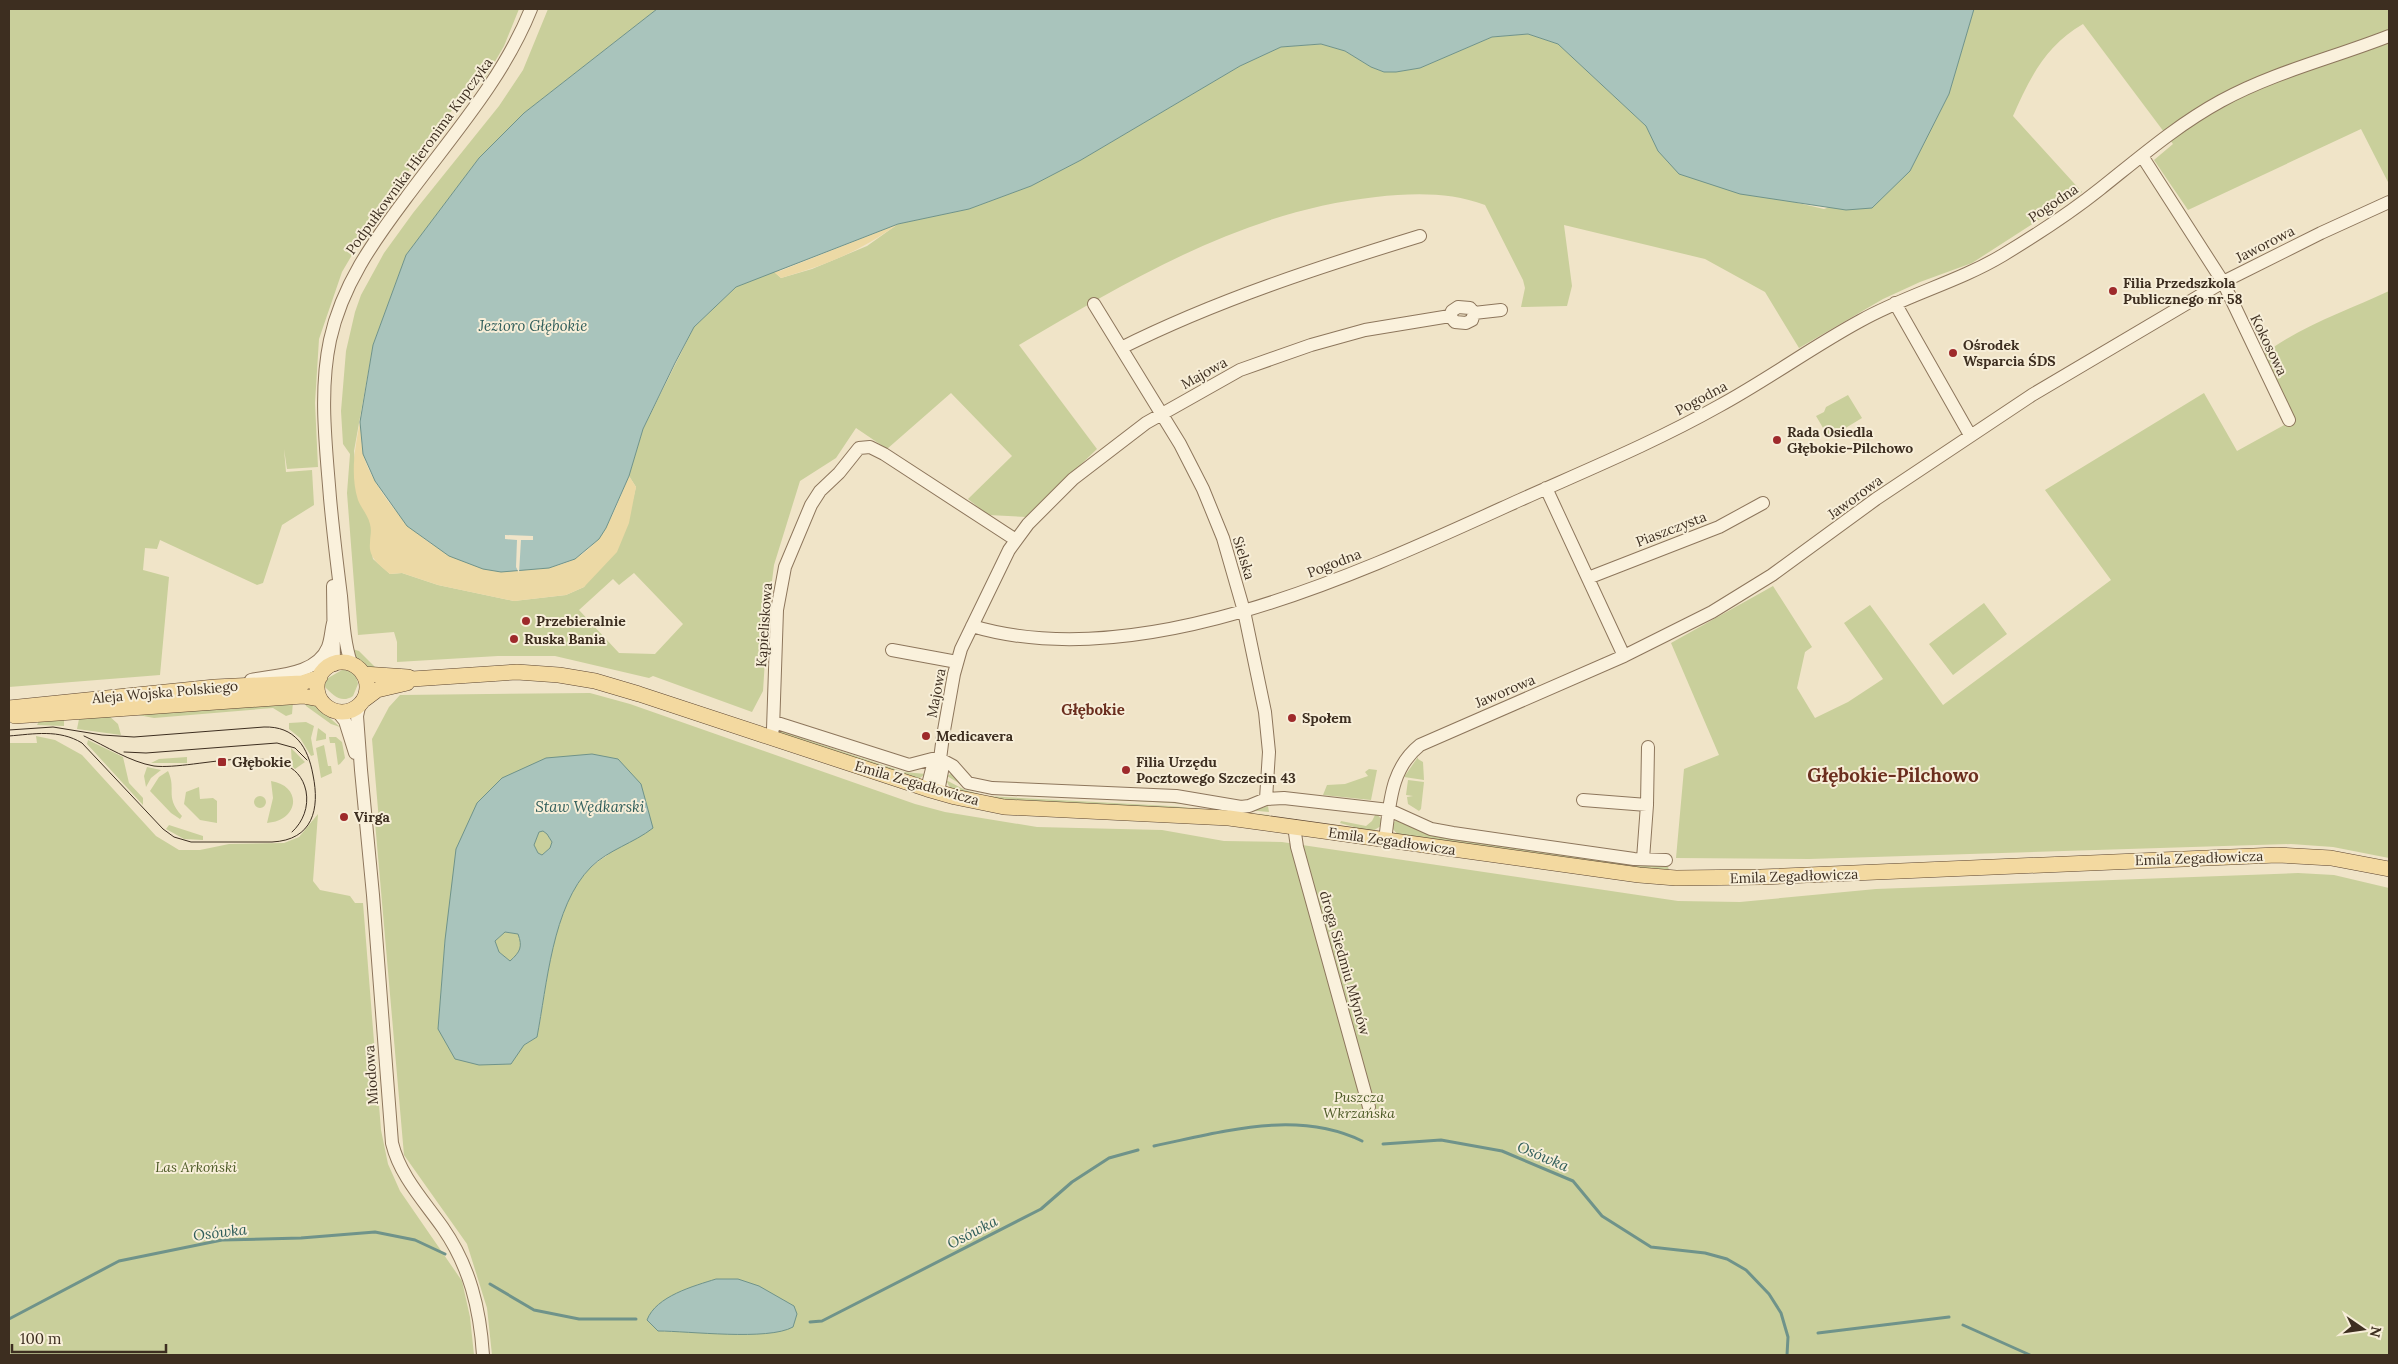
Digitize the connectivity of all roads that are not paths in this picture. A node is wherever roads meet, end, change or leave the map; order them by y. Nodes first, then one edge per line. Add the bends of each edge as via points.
1 (531, 9) edge
2 (2389, 36) edge
3 (2142, 156) junction
4 (2389, 202) edge
5 (1420, 236) dead end
6 (2223, 282) junction
7 (1895, 303) junction
8 (1094, 304) dead end
9 (1501, 310) dead end
10 (1121, 348) junction
11 (1163, 413) junction
12 (2289, 420) dead end
13 (1970, 435) junction
14 (1546, 488) junction
15 (1763, 503) dead end
16 (332, 531) junction
17 (1016, 540) junction
18 (1588, 578) junction
19 (1244, 611) junction
20 (333, 623) junction
21 (972, 626) junction
22 (892, 650) dead end
23 (1624, 656) junction
24 (957, 662) junction
25 (351, 663) junction
26 (334, 664) junction
27 (364, 674) junction
28 (320, 677) junction
29 (412, 679) junction
30 (215, 687) junction
31 (319, 699) junction
32 (362, 703) junction
33 (9, 708) edge
34 (337, 711) junction
35 (9, 716) edge
36 (773, 729) junction
37 (1648, 747) dead end
38 (940, 759) junction
39 (361, 770) junction
40 (932, 791) junction
41 (1266, 799) junction
42 (1583, 800) dead end
43 (1647, 805) junction
44 (1389, 810) junction
45 (1294, 826) junction
46 (1385, 840) junction
47 (1643, 859) junction
48 (1666, 860) dead end
49 (2389, 869) edge
50 (1369, 1107) dead end
51 (483, 1355) edge

1 - 16 street, Podpułkownika Hieronima Kupczyka via 496,76 373,243 340,304 330,341 324,387
2 - 3 street, Pogodna via 2292,70 2223,99 2195,115
3 - 6 street, Kokosowa
3 - 7 street, Pogodna via 2072,210 1988,264
4 - 6 street, Jaworowa
5 - 10 street via 1239,296 1166,325
6 - 12 street, Kokosowa
6 - 13 street, Jaworowa
7 - 13 street
7 - 14 street, Pogodna via 1854,324 1720,406
8 - 10 street, Sielska
9 - 11 street, Majowa via 1474,313 1472,320 1466,323 1455,322 1450,316 1386,326 1303,348 1240,370
10 - 11 street, Sielska
11 - 17 street, Majowa via 1128,434 1088,465
11 - 19 street, Sielska via 1213,512
13 - 23 street, Jaworowa via 1753,588 1698,620
14 - 18 street
14 - 19 street, Pogodna via 1360,570
15 - 18 street, Piaszczysta via 1719,527
16 - 20 street, Podpułkownika Hieronima Kupczyka
16 - 25 street, Podpułkownika Hieronima Kupczyka
17 - 21 street, Majowa
17 - 36 street, Kąpieliskowa via 884,454 870,447 859,448 820,491 796,536 785,567 778,599
18 - 23 street
19 - 21 street, Pogodna via 1178,627 1087,638 1018,636
19 - 41 street, Sielska via 1267,725
20 - 26 street, Podpułkownika Hieronima Kupczyka
20 - 30 street, Podpułkownika Hieronima Kupczyka via 327,649 310,666
21 - 24 street, Majowa
22 - 24 street, Majowa
23 - 44 street, Jaworowa via 1420,745 1396,774
24 - 38 street, Majowa
25 - 26 main road
25 - 27 main road
26 - 28 main road
27 - 29 main road, Emila Zegadłowicza
27 - 32 main road via 366,683
28 - 30 main road, Aleja Wojska Polskiego via 302,683
28 - 31 main road via 317,686
29 - 32 main road, Emila Zegadłowicza via 377,690
29 - 36 main road, Emila Zegadłowicza via 499,672 563,675
30 - 33 main road, Aleja Wojska Polskiego
31 - 34 main road
31 - 35 main road, Aleja Wojska Polskiego via 303,696
32 - 34 main road via 349,711
32 - 39 street, Miodowa via 357,716
34 - 39 street, Miodowa via 344,721
36 - 38 street via 909,765
36 - 40 main road, Emila Zegadłowicza
37 - 43 street
38 - 40 street, Majowa via 942,771
38 - 41 street via 953,766 968,783 992,788 1176,796 1241,806
39 - 51 street, Miodowa via 392,1143 403,1172 447,1234 465,1267 478,1309
40 - 45 main road, Emila Zegadłowicza via 1004,807 1192,815
41 - 44 street via 1284,798
42 - 43 street
43 - 47 street
44 - 46 street, Jaworowa
44 - 47 street via 1431,828 1453,833
45 - 46 main road, Emila Zegadłowicza
45 - 50 street, droga Siedmiu Młynów via 1297,848
46 - 49 main road, Emila Zegadłowicza via 1676,878 2277,855 2331,858
47 - 48 street

